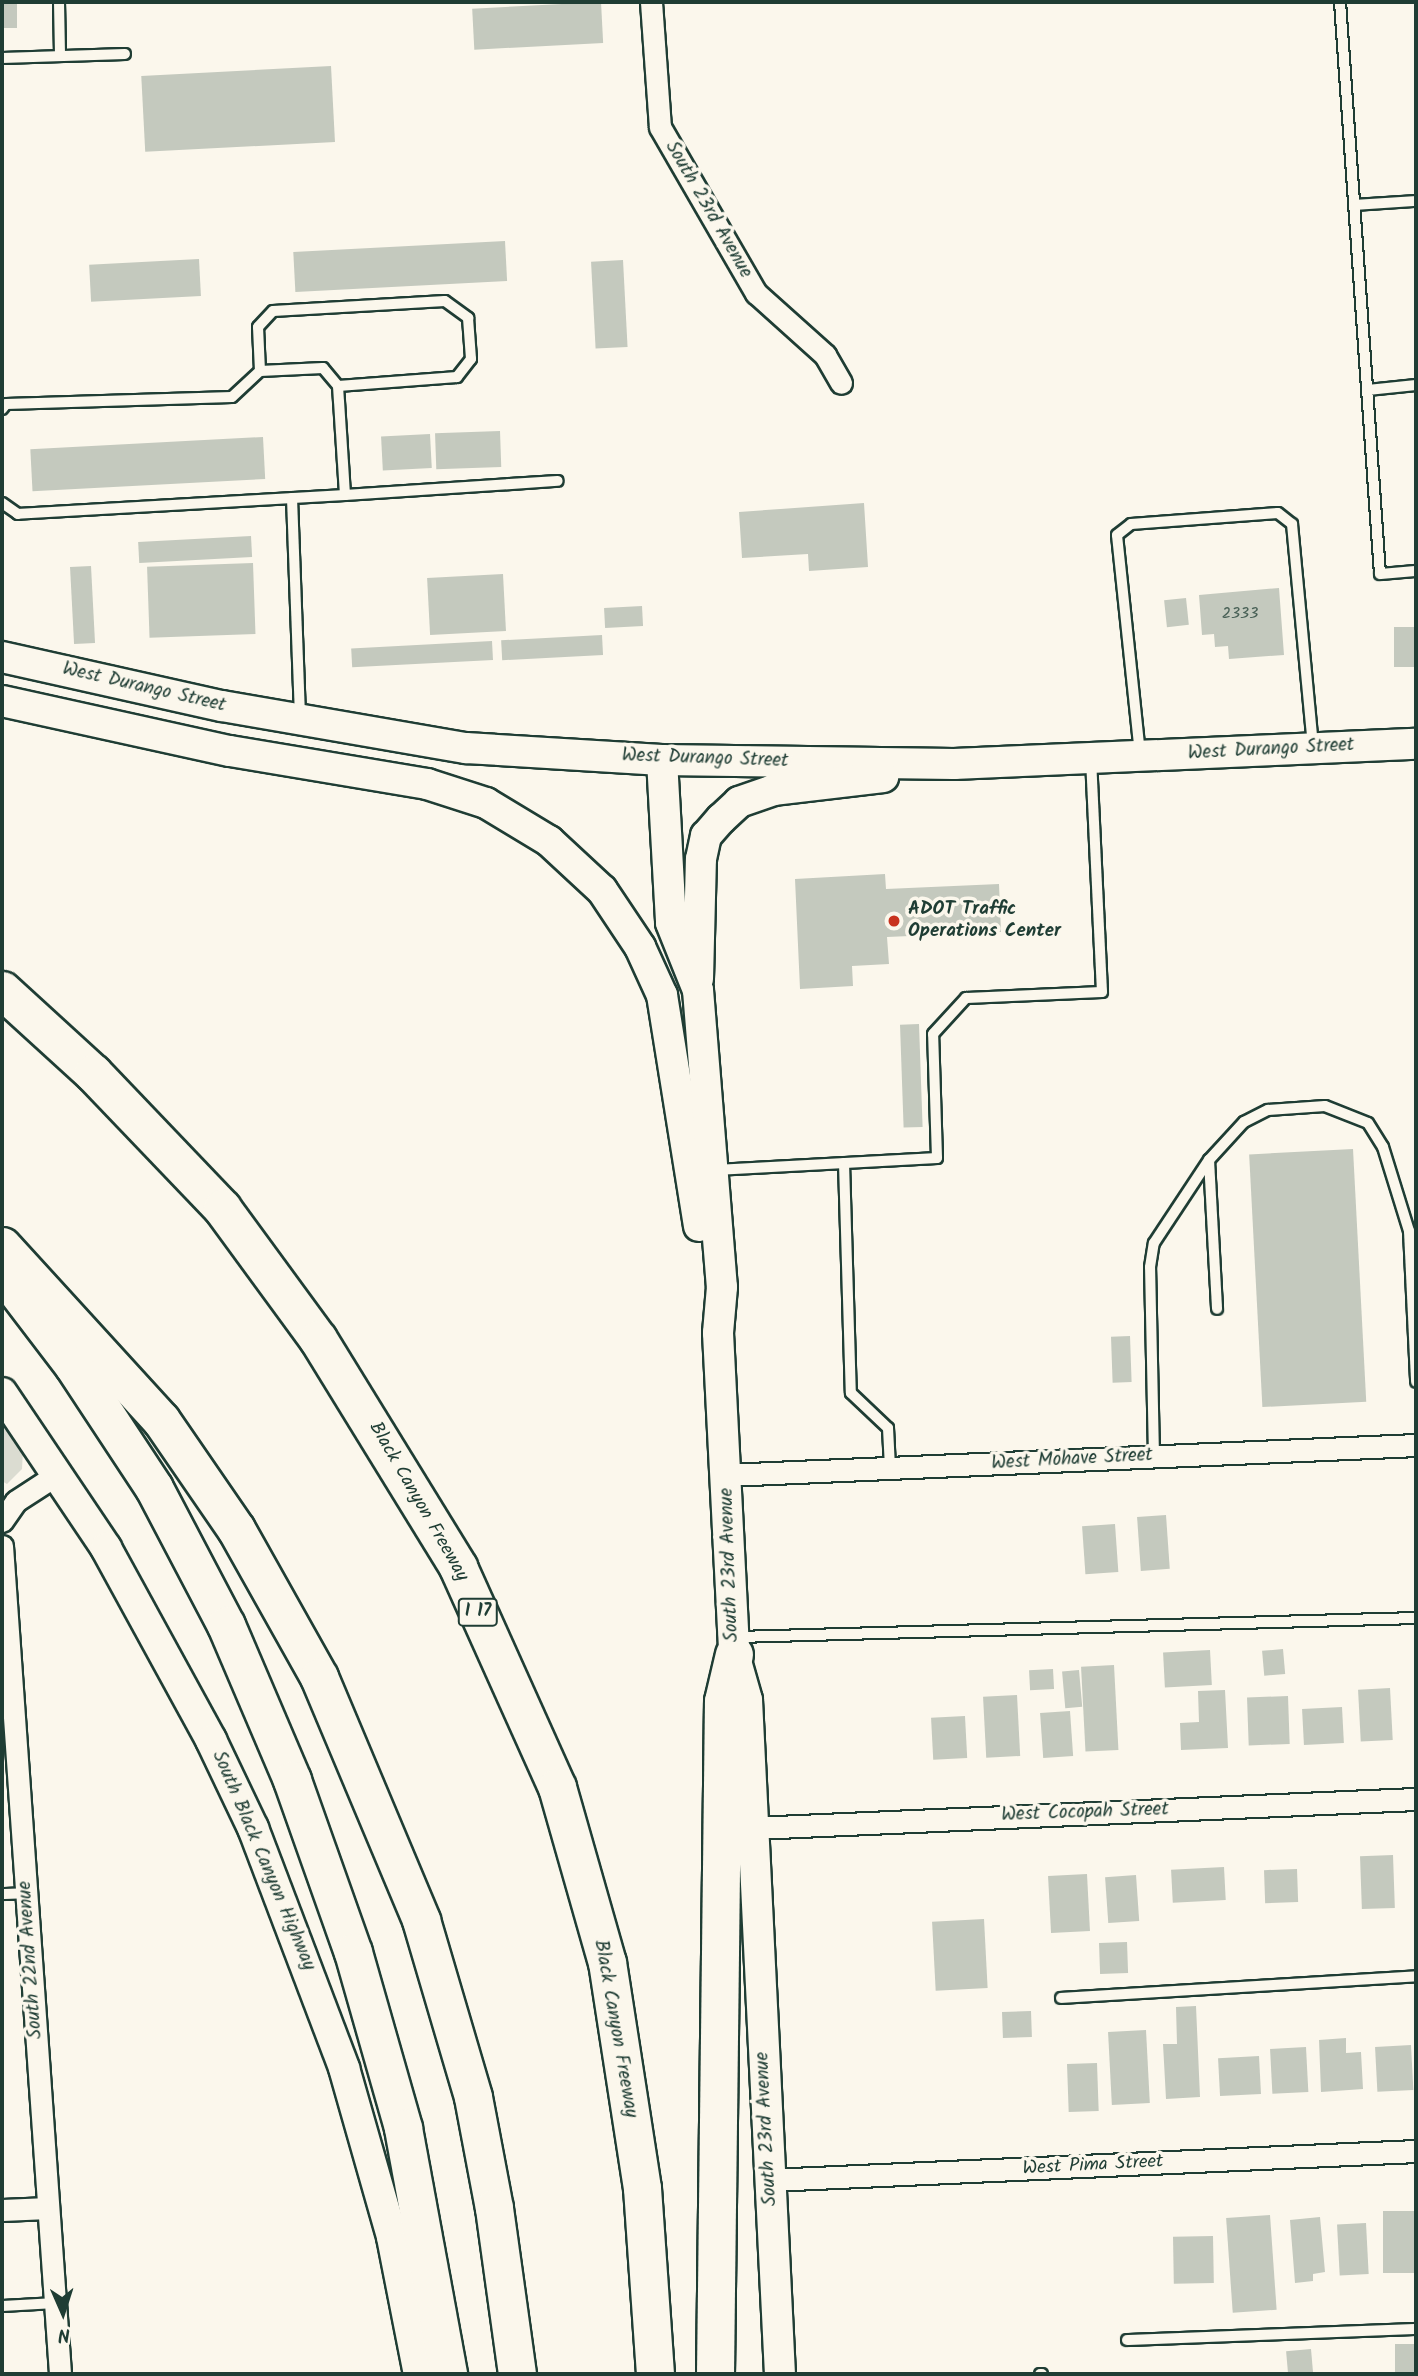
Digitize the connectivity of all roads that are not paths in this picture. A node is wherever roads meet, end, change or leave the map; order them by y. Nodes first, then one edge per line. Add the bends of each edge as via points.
1 (59, 2) edge
2 (651, 2) edge
3 (1340, 2) edge
4 (125, 54) dead end
5 (60, 56) junction
6 (2, 58) edge
7 (1416, 201) edge
8 (1355, 205) junction
9 (260, 370) junction
10 (841, 383) dead end
11 (338, 386) junction
12 (1416, 386) edge
13 (1368, 390) junction
14 (2, 409) edge
15 (558, 481) dead end
16 (345, 495) junction
17 (292, 498) junction
18 (2, 503) edge
19 (1416, 571) edge
20 (2, 644) edge
21 (2, 657) edge
22 (68, 670) junction
23 (2, 701) edge
24 (300, 719) junction
25 (1416, 744) edge
26 (1313, 748) junction
27 (1140, 757) junction
28 (1091, 759) junction
29 (662, 760) junction
30 (954, 764) junction
31 (2, 990) edge
32 (698, 990) junction
33 (1209, 1160) junction
34 (844, 1163) junction
35 (713, 1170) junction
36 (2, 1247) edge
37 (2, 1272) edge
38 (1217, 1309) dead end
39 (718, 1333) junction
40 (1416, 1382) edge
41 (2, 1393) edge
42 (1416, 1445) edge
43 (1154, 1457) junction
44 (890, 1468) junction
45 (56, 1475) junction
46 (727, 1475) junction
47 (9, 1500) edge
48 (2, 1521) edge
49 (2, 1546) edge
50 (1416, 1618) edge
51 (734, 1646) junction
52 (5, 1648) edge
53 (8, 1734) edge
54 (1416, 1799) edge
55 (754, 1828) junction
56 (26, 1893) junction
57 (2, 1894) edge
58 (1416, 1976) edge
59 (1061, 1998) dead end
60 (1416, 2151) edge
61 (770, 2180) junction
62 (48, 2208) junction
63 (2, 2210) edge
64 (55, 2303) junction
65 (2, 2306) edge
66 (1416, 2329) edge
67 (1127, 2340) dead end
68 (60, 2374) edge
69 (419, 2374) edge
70 (448, 2374) edge
71 (517, 2374) edge
72 (655, 2374) edge
73 (716, 2374) edge
74 (780, 2374) edge

1 - 5 lane
2 - 10 street, South 23rd Avenue via 660,127 756,293 825,355
3 - 8 lane
4 - 5 lane
5 - 6 lane
7 - 8 lane
8 - 13 lane
9 - 11 lane via 323,368
9 - 11 lane via 258,327 273,311 445,301 468,318 471,359 457,377
9 - 14 lane via 232,397 6,404
11 - 16 lane
12 - 13 lane
13 - 19 lane via 1380,574
15 - 16 lane
16 - 17 lane
17 - 18 lane via 18,514
17 - 24 lane
20 - 22 main road
21 - 22 main road, West Durango Street
22 - 24 main road, West Durango Street
23 - 39 main road via 230,751 428,783 486,803 550,841 602,890 640,947 662,995
24 - 29 main road, West Durango Street via 466,748
25 - 26 main road, West Durango Street
26 - 27 main road, West Durango Street
26 - 27 lane via 1292,524 1278,513 1131,524 1117,535
27 - 28 main road, West Durango Street
28 - 30 main road, West Durango Street
28 - 34 lane via 1102,992 966,998 933,1034 937,1158
29 - 30 main road, West Durango Street
29 - 32 main road, South 23rd Avenue via 671,923
30 - 32 main road via 825,787 773,790 739,802 706,836 701,859
31 - 72 highway, Black Canyon Freeway / I 17 via 93,1073 222,1208 318,1339 458,1567 557,1787 607,1962 642,2188
32 - 35 main road, South 23rd Avenue
33 - 38 lane
33 - 40 lane via 1244,1122 1268,1110 1325,1106 1368,1123 1394,1171 1409,1231
33 - 43 lane via 1154,1243 1151,1256
34 - 35 lane
34 - 44 lane via 851,1393 888,1428
35 - 39 main road, South 23rd Avenue via 722,1287
36 - 71 highway via 161,1420 236,1529 319,1677 421,1920 473,2097
37 - 70 highway via 73,1365 154,1488 226,1625 292,1780 353,1952 403,2128
39 - 46 main road, South 23rd Avenue
41 - 45 main road, South Black Canyon Highway
42 - 43 street, West Mohave Street
43 - 44 street, West Mohave Street
44 - 46 street, West Mohave Street
45 - 47 street
45 - 69 main road, South Black Canyon Highway via 119,1572 211,1740 253,1828 344,2068 393,2237
46 - 51 main road, South 23rd Avenue
47 - 48 street
49 - 52 street, South 22nd Avenue
50 - 51 lane
51 - 55 main road, South 23rd Avenue via 747,1700
51 - 73 highway via 723,1701
52 - 53 street, South 22nd Avenue
53 - 56 street, South 22nd Avenue
54 - 55 street, West Cocopah Street
55 - 61 main road, South 23rd Avenue
56 - 57 lane
56 - 62 street, South 22nd Avenue
58 - 59 lane
60 - 61 street, West Pima Street
61 - 74 main road, South 23rd Avenue
62 - 63 street
62 - 64 street, South 22nd Avenue
64 - 65 lane
64 - 68 street, South 22nd Avenue
66 - 67 lane

